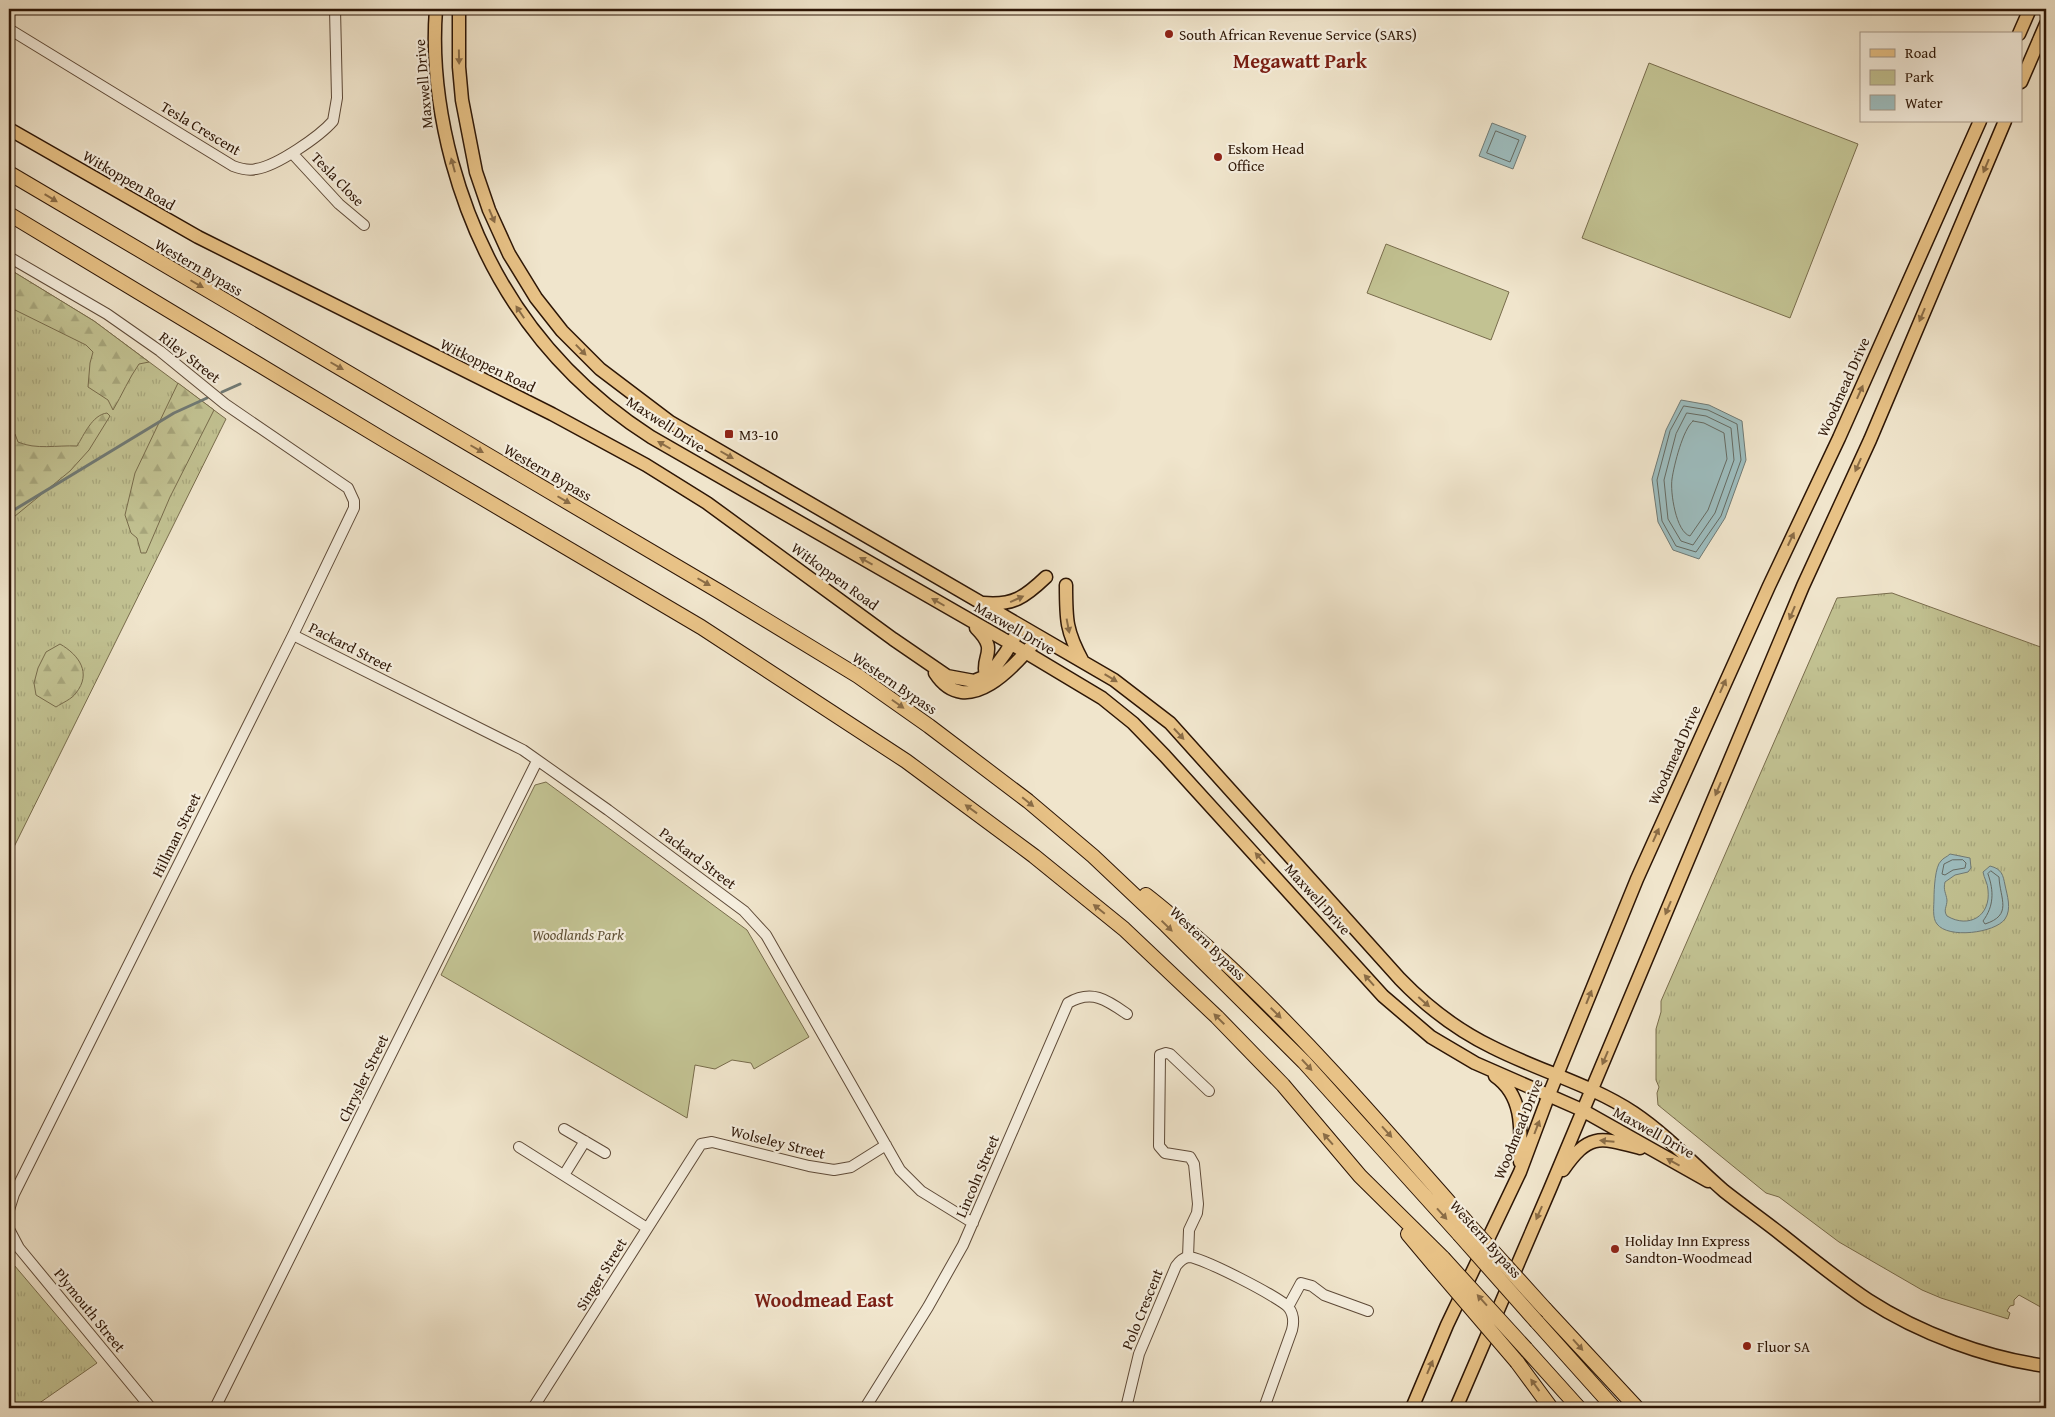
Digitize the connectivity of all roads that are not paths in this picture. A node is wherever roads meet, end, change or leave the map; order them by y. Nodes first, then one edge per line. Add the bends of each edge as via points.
1 (336, 9) edge
2 (436, 9) edge
3 (459, 9) edge
4 (2030, 9) edge
5 (2046, 24) edge
6 (9, 29) edge
7 (2020, 32) edge
8 (2022, 80) edge
9 (1980, 122) edge
10 (2005, 122) edge
11 (9, 129) edge
12 (292, 153) junction
13 (9, 173) edge
14 (9, 214) edge
15 (364, 225) dead end
16 (9, 256) edge
17 (763, 476) junction
18 (348, 488) joint
19 (751, 495) junction
20 (1046, 577) dead end
21 (1066, 585) dead end
22 (980, 603) junction
23 (968, 620) junction
24 (1021, 626) junction
25 (293, 635) junction
26 (1039, 637) junction
27 (1010, 643) junction
28 (1026, 653) junction
29 (1084, 663) junction
30 (930, 665) junction
31 (986, 676) junction
32 (537, 761) junction
33 (1127, 1014) dead end
34 (1474, 1063) junction
35 (1558, 1074) junction
36 (1592, 1090) junction
37 (1209, 1091) dead end
38 (1548, 1097) junction
39 (1582, 1110) junction
40 (564, 1129) dead end
41 (585, 1141) junction
42 (886, 1145) junction
43 (519, 1147) dead end
44 (1654, 1151) junction
45 (606, 1153) dead end
46 (693, 1155) joint
47 (1520, 1172) junction
48 (564, 1175) junction
49 (1550, 1189) junction
50 (1723, 1190) junction
51 (9, 1210) edge
52 (973, 1223) junction
53 (647, 1228) junction
54 (9, 1229) edge
55 (1464, 1229) junction
56 (1188, 1257) junction
57 (1438, 1262) junction
58 (1290, 1310) junction
59 (1368, 1311) dead end
60 (2046, 1366) edge
61 (151, 1408) edge
62 (215, 1408) edge
63 (533, 1408) edge
64 (866, 1408) edge
65 (1126, 1408) edge
66 (1264, 1408) edge
67 (1412, 1408) edge
68 (1456, 1408) edge
69 (1551, 1408) edge
70 (1579, 1408) edge
71 (1614, 1408) edge
72 (1637, 1408) edge

1 - 12 street, Tesla Crescent via 336,114 328,126
19 -> 2 main road, Maxwell Drive via 628,422 576,378 544,343 499,280 466,209 441,123 434,27
3 -> 17 main road, Maxwell Drive via 462,100 476,172 509,254 536,298 562,331 600,369 636,398 670,422
4 - 7 main road
5 - 8 main road
6 - 12 street, Tesla Crescent via 233,166 243,170 263,168
35 -> 9 main road, Woodmead Drive via 1636,879 1839,438
10 -> 36 main road via 1870,440 1799,595
11 - 30 main road, Witkoppen Road via 198,237 560,419 660,473 725,515
12 - 15 street, Tesla Close via 339,204
13 -> 55 highway, Western Bypass via 720,592 858,676 929,726 1093,856 1231,987
57 -> 14 highway via 1283,1085 1124,929 1034,856 906,761 701,627
16 - 18 street, Riley Street via 107,314 160,351 225,404
17 - 19 main road
17 - 22 main road, Maxwell Drive
18 - 25 street, Hillman Street via 354,501 350,518
23 -> 19 main road, Maxwell Drive
22 -> 20 main road via 997,604 1020,598
21 -> 29 main road via 1069,633
22 - 24 main road, Maxwell Drive
23 - 27 main road, Maxwell Drive
23 - 31 main road via 987,642
24 - 26 main road, Maxwell Drive
24 - 27 main road
25 - 32 street, Packard Street via 523,750
25 - 51 street, Hillman Street via 14,1194
26 - 28 main road, Witkoppen Road
26 - 29 main road, Maxwell Drive
27 - 28 main road, Maxwell Drive
27 - 31 main road
28 - 30 main road, Witkoppen Road via 993,682 971,692 948,686
34 -> 28 main road, Maxwell Drive via 1431,1037 1389,1001 1195,787 1133,724 1102,698
29 -> 35 main road, Maxwell Drive via 1130,690 1170,723 1389,968 1430,1008 1493,1048
30 - 31 main road, Witkoppen Road via 956,679 974,681
32 - 42 street, Packard Street via 608,810 755,922 766,935
32 - 62 street, Chrysler Street
33 - 52 street, Lincoln Street via 1098,997 1085,997 1068,1003
34 - 38 main road, Maxwell Drive
34 - 47 main road via 1497,1077 1514,1097 1520,1124
35 - 36 main road, Maxwell Drive
35 - 38 main road, Woodmead Drive
36 - 39 main road
36 - 50 main road, Maxwell Drive via 1636,1114 1683,1151
37 - 56 street via 1170,1054 1160,1055 1159,1146 1165,1153 1190,1156 1194,1164 1198,1204 1189,1230
38 - 39 main road, Maxwell Drive
47 -> 38 main road, Woodmead Drive
39 - 44 main road, Maxwell Drive
39 - 49 main road
40 - 41 street
41 - 45 street
41 - 48 street
42 - 46 street, Wolseley Street via 851,1167 834,1170 712,1142 701,1144
42 - 52 street, Packard Street via 907,1179
43 - 48 street
44 -> 49 main road via 1608,1140 1592,1141 1576,1152
50 -> 44 main road, Maxwell Drive
46 - 53 street, Singer Street
67 -> 47 main road, Woodmead Drive via 1447,1325
48 - 53 street
49 -> 68 main road
50 - 60 main road, Maxwell Drive via 1840,1281 1882,1308 1959,1344 2010,1360
52 - 64 street, Lincoln Street via 928,1307
53 - 63 street, Singer Street
54 - 61 street, Plymouth Street via 19,1248
55 - 71 highway, Western Bypass, bridge via 1537,1322
55 -> 72 highway, bridge via 1545,1309
56 - 58 street via 1205,1261 1283,1302
56 - 65 street, Polo Crescent via 1176,1266 1139,1354
69 -> 57 highway, bridge
70 -> 57 highway, bridge via 1526,1349
58 - 59 street via 1301,1283
58 - 66 street via 1294,1322 1292,1330

